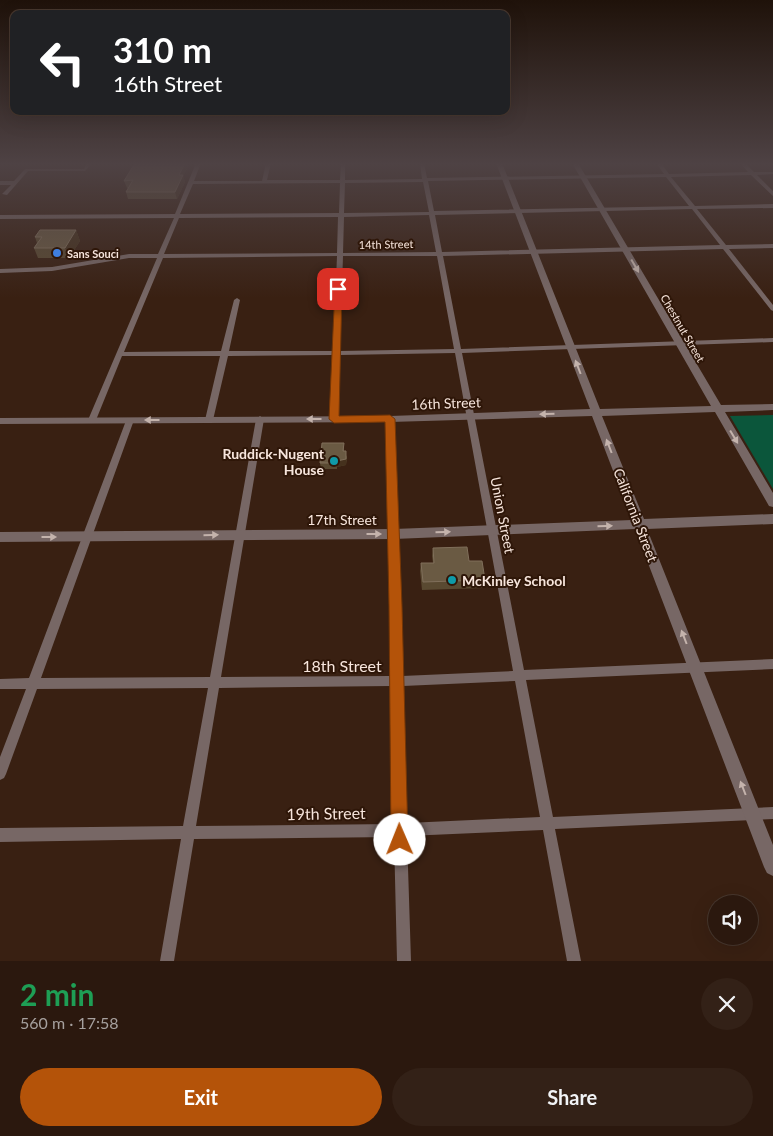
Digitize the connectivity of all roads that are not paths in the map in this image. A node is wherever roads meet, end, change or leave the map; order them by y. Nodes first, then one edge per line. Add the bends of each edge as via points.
1 (180, 208) edge
2 (342, 208) edge
3 (430, 208) edge
4 (516, 208) edge
5 (693, 208) junction
6 (699, 208) edge
7 (602, 210) junction
8 (518, 212) junction
9 (431, 214) junction
10 (177, 216) junction
11 (342, 216) junction
12 (0, 217) edge
13 (773, 246) edge
14 (724, 247) junction
15 (625, 249) junction
16 (533, 251) junction
17 (439, 254) junction
18 (340, 255) junction
19 (160, 256) junction
20 (0, 271) edge
21 (238, 300) dead end
22 (773, 309) edge
23 (773, 340) edge
24 (679, 343) junction
25 (571, 348) junction
26 (458, 352) junction
27 (120, 354) junction
28 (225, 354) junction
29 (337, 354) junction
30 (773, 407) edge
31 (717, 408) junction
32 (596, 412) junction
33 (470, 416) junction
34 (334, 419) junction
35 (390, 419) junction
36 (92, 420) junction
37 (130, 420) junction
38 (209, 420) junction
39 (260, 420) junction
40 (0, 422) edge
41 (773, 503) edge
42 (773, 519) edge
43 (639, 524) junction
44 (492, 530) junction
45 (394, 534) junction
46 (239, 535) junction
47 (0, 537) edge
48 (88, 537) junction
49 (773, 664) edge
50 (695, 667) junction
51 (518, 675) junction
52 (397, 681) junction
53 (214, 682) junction
54 (0, 684) edge
55 (33, 684) junction
56 (0, 774) edge
57 (773, 813) edge
58 (752, 814) junction
59 (547, 823) junction
60 (399, 830) junction
61 (189, 832) junction
62 (0, 836) edge
63 (773, 866) edge
64 (167, 961) edge
65 (404, 961) edge
66 (574, 961) edge

1 - 10 street
2 - 11 street
3 - 9 street, Union Street
4 - 8 street, California Street
5 - 6 street
5 - 7 street
5 - 14 street
7 - 8 street
7 - 15 street, Chestnut Street
8 - 9 street
8 - 16 street, California Street
9 - 11 street
9 - 17 street, Union Street
10 - 11 street
10 - 12 street
10 - 19 street
11 - 18 street
13 - 14 street, 14th Street
14 - 15 street, 14th Street
14 - 22 street
15 - 16 street, 14th Street
15 -> 24 street, Chestnut Street
16 - 17 street, 14th Street
16 - 25 street, California Street
17 - 18 street, 14th Street
17 - 26 street, Union Street
18 - 19 street, 14th Street
18 - 29 street
19 - 20 street, 14th Street via 112,258 52,269
19 - 27 street
21 - 28 street
23 - 24 street
24 - 25 street
24 - 31 street, Chestnut Street
25 - 26 street
32 -> 25 street, California Street
26 - 29 street
26 - 33 street, Union Street
27 - 28 street
27 - 36 street
28 - 29 street
28 - 38 street
29 - 34 street
30 - 31 street, 16th Street
31 - 32 street, 16th Street
31 -> 41 street, Chestnut Street
32 -> 33 street, 16th Street
43 -> 32 street, California Street
33 - 35 street, 16th Street
33 - 44 street, Union Street
34 - 35 street, 16th Street
34 -> 39 street, 16th Street
35 - 45 street
36 - 37 street, 16th Street
36 - 40 street, 16th Street
38 -> 37 street, 16th Street
37 - 48 street
38 - 39 street, 16th Street
39 - 46 street
42 - 43 street, 17th Street
44 -> 43 street, 17th Street
50 -> 43 street, California Street
45 -> 44 street, 17th Street
44 - 51 street, Union Street
46 -> 45 street, 17th Street
45 - 52 street
48 -> 46 street, 17th Street
46 - 53 street
47 -> 48 street, 17th Street
48 - 55 street
49 - 50 street, 18th Street
50 - 51 street, 18th Street
58 -> 50 street, California Street
51 - 52 street, 18th Street
51 - 59 street, Union Street
52 - 53 street, 18th Street
52 - 60 street
53 - 55 street, 18th Street
53 - 61 street
54 - 55 street, 18th Street
55 - 56 street
57 - 58 street, 19th Street
58 - 59 street, 19th Street
58 - 63 street, California Street
59 - 60 street, 19th Street
59 - 66 street, Union Street
60 - 61 street, 19th Street
60 - 65 street
61 - 62 street, 19th Street
61 - 64 street

